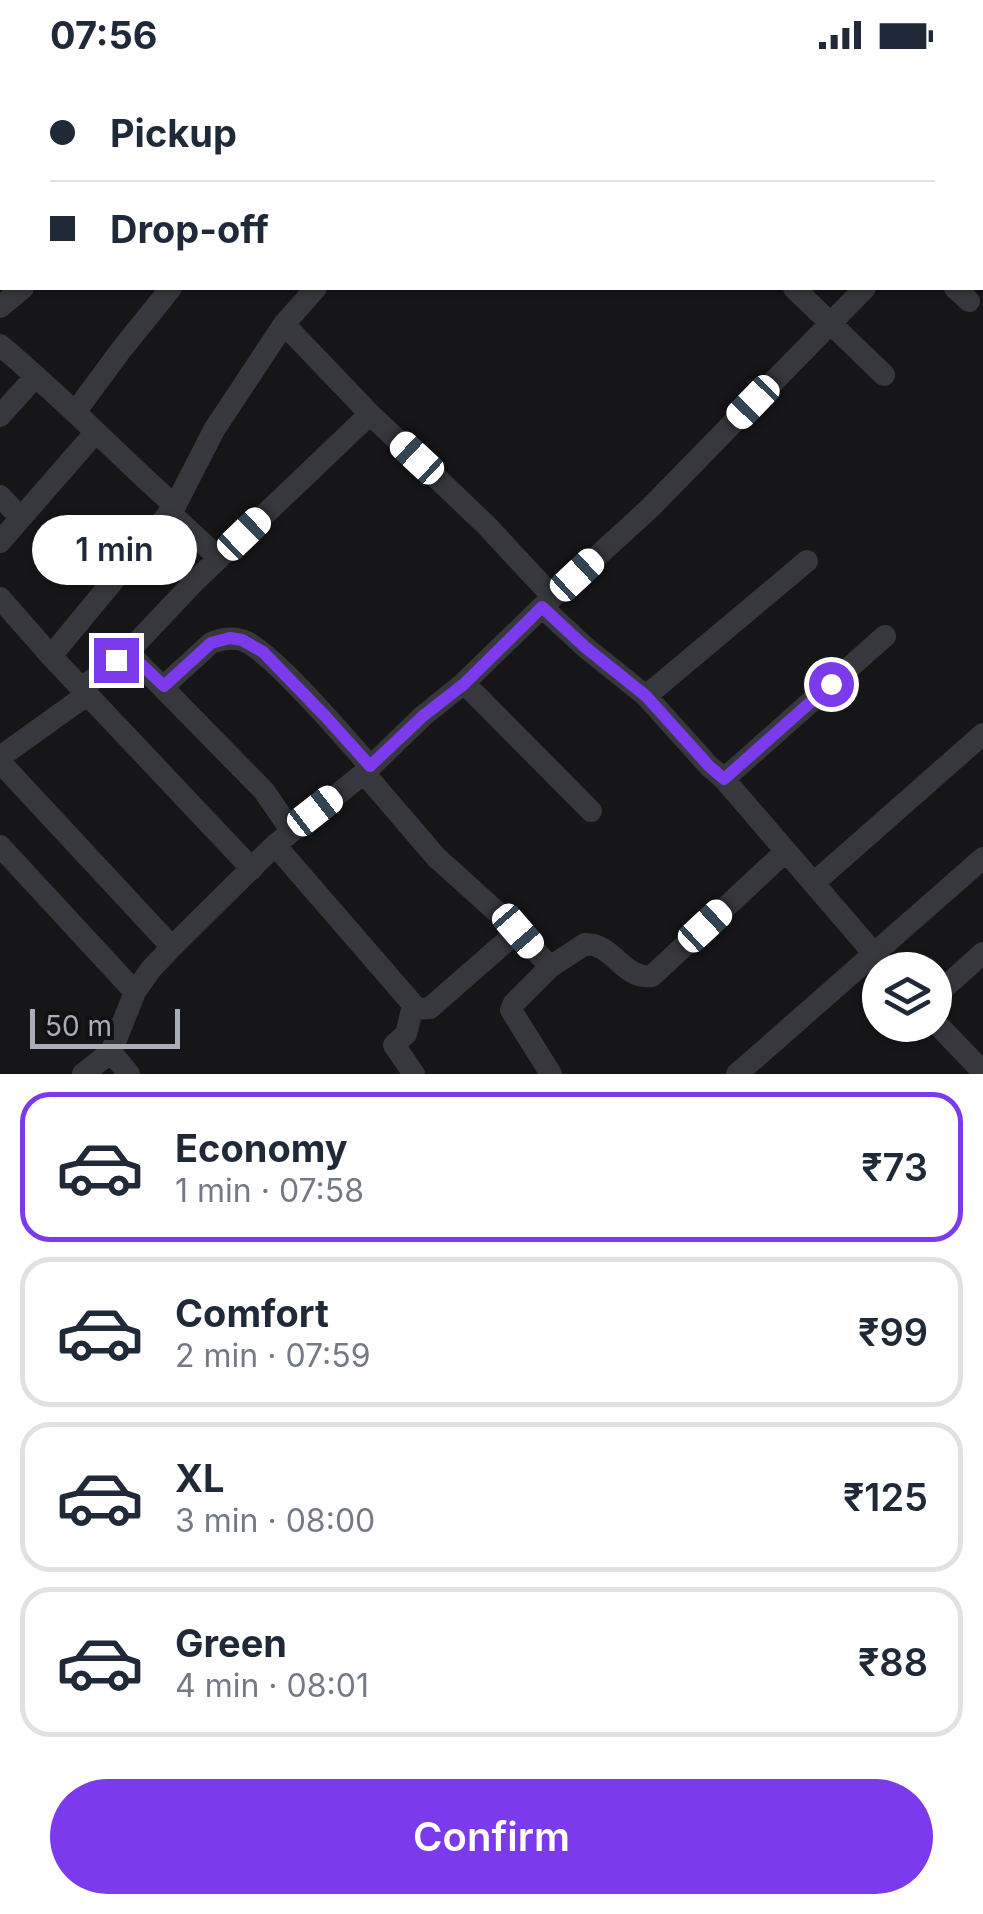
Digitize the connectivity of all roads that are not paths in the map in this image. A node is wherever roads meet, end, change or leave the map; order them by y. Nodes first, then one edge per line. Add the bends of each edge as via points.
1 (21, 290) edge
2 (169, 290) edge
3 (314, 290) edge
4 (796, 290) edge
5 (862, 290) edge
6 (0, 306) edge
7 (830, 322) junction
8 (284, 324) junction
9 (0, 345) edge
10 (884, 375) dead end
11 (36, 376) junction
12 (76, 411) junction
13 (370, 414) junction
14 (0, 416) edge
15 (95, 433) junction
16 (0, 496) edge
17 (172, 509) junction
18 (22, 518) junction
19 (0, 542) edge
20 (219, 558) junction
21 (807, 561) dead end
22 (0, 598) edge
23 (547, 602) junction
24 (885, 636) dead end
25 (128, 652) junction
26 (50, 656) junction
27 (464, 684) junction
28 (164, 686) junction
29 (85, 691) junction
30 (646, 696) junction
31 (983, 734) edge
32 (0, 759) edge
33 (367, 770) junction
34 (724, 779) junction
35 (590, 811) dead end
36 (283, 838) junction
37 (0, 846) edge
38 (785, 852) junction
39 (983, 858) edge
40 (252, 869) junction
41 (815, 882) junction
42 (518, 931) junction
43 (172, 947) junction
44 (873, 952) edge
45 (891, 952) edge
46 (983, 953) edge
47 (550, 967) junction
48 (862, 977) edge
49 (952, 981) edge
50 (135, 992) junction
51 (413, 1006) junction
52 (952, 1040) edge
53 (111, 1052) junction
54 (983, 1072) edge
55 (83, 1074) edge
56 (129, 1074) edge
57 (414, 1074) edge
58 (552, 1074) edge
59 (737, 1074) edge

1 - 6 street
2 - 12 street
3 - 8 street
4 - 7 street
5 - 7 street
7 - 10 street
7 - 23 street via 650,508
8 - 13 street
8 - 17 street
9 - 11 street
11 - 12 street
11 - 14 street
12 - 15 street
13 - 20 street
13 - 23 street via 487,526
15 - 17 street
15 - 18 street
16 - 18 street
17 - 20 street
17 - 26 street
18 - 19 street
20 - 25 street
21 - 30 street
22 - 26 street
23 - 27 street
23 - 30 street via 585,647
24 - 34 street
25 - 28 street
25 - 29 street
26 - 29 street
27 - 33 street
27 - 35 street
28 - 33 street via 211,643 242,640 263,652 326,717
28 - 36 street via 264,791
29 - 32 street
29 - 40 street
30 - 34 street
31 - 41 street
32 - 43 street
33 - 36 street
33 - 42 street via 436,856
34 - 38 street
36 - 40 street
36 - 51 street
37 - 50 street
38 - 41 street
38 - 47 street via 652,976 633,974 590,943
39 - 45 street
40 - 43 street
41 - 44 street
42 - 47 street
42 - 51 street via 430,1008
43 - 50 street
46 - 49 street
47 - 58 street via 511,1010
48 - 59 street
50 - 53 street
51 - 57 street via 406,1034 394,1045
52 - 54 street
53 - 55 street
53 - 56 street

